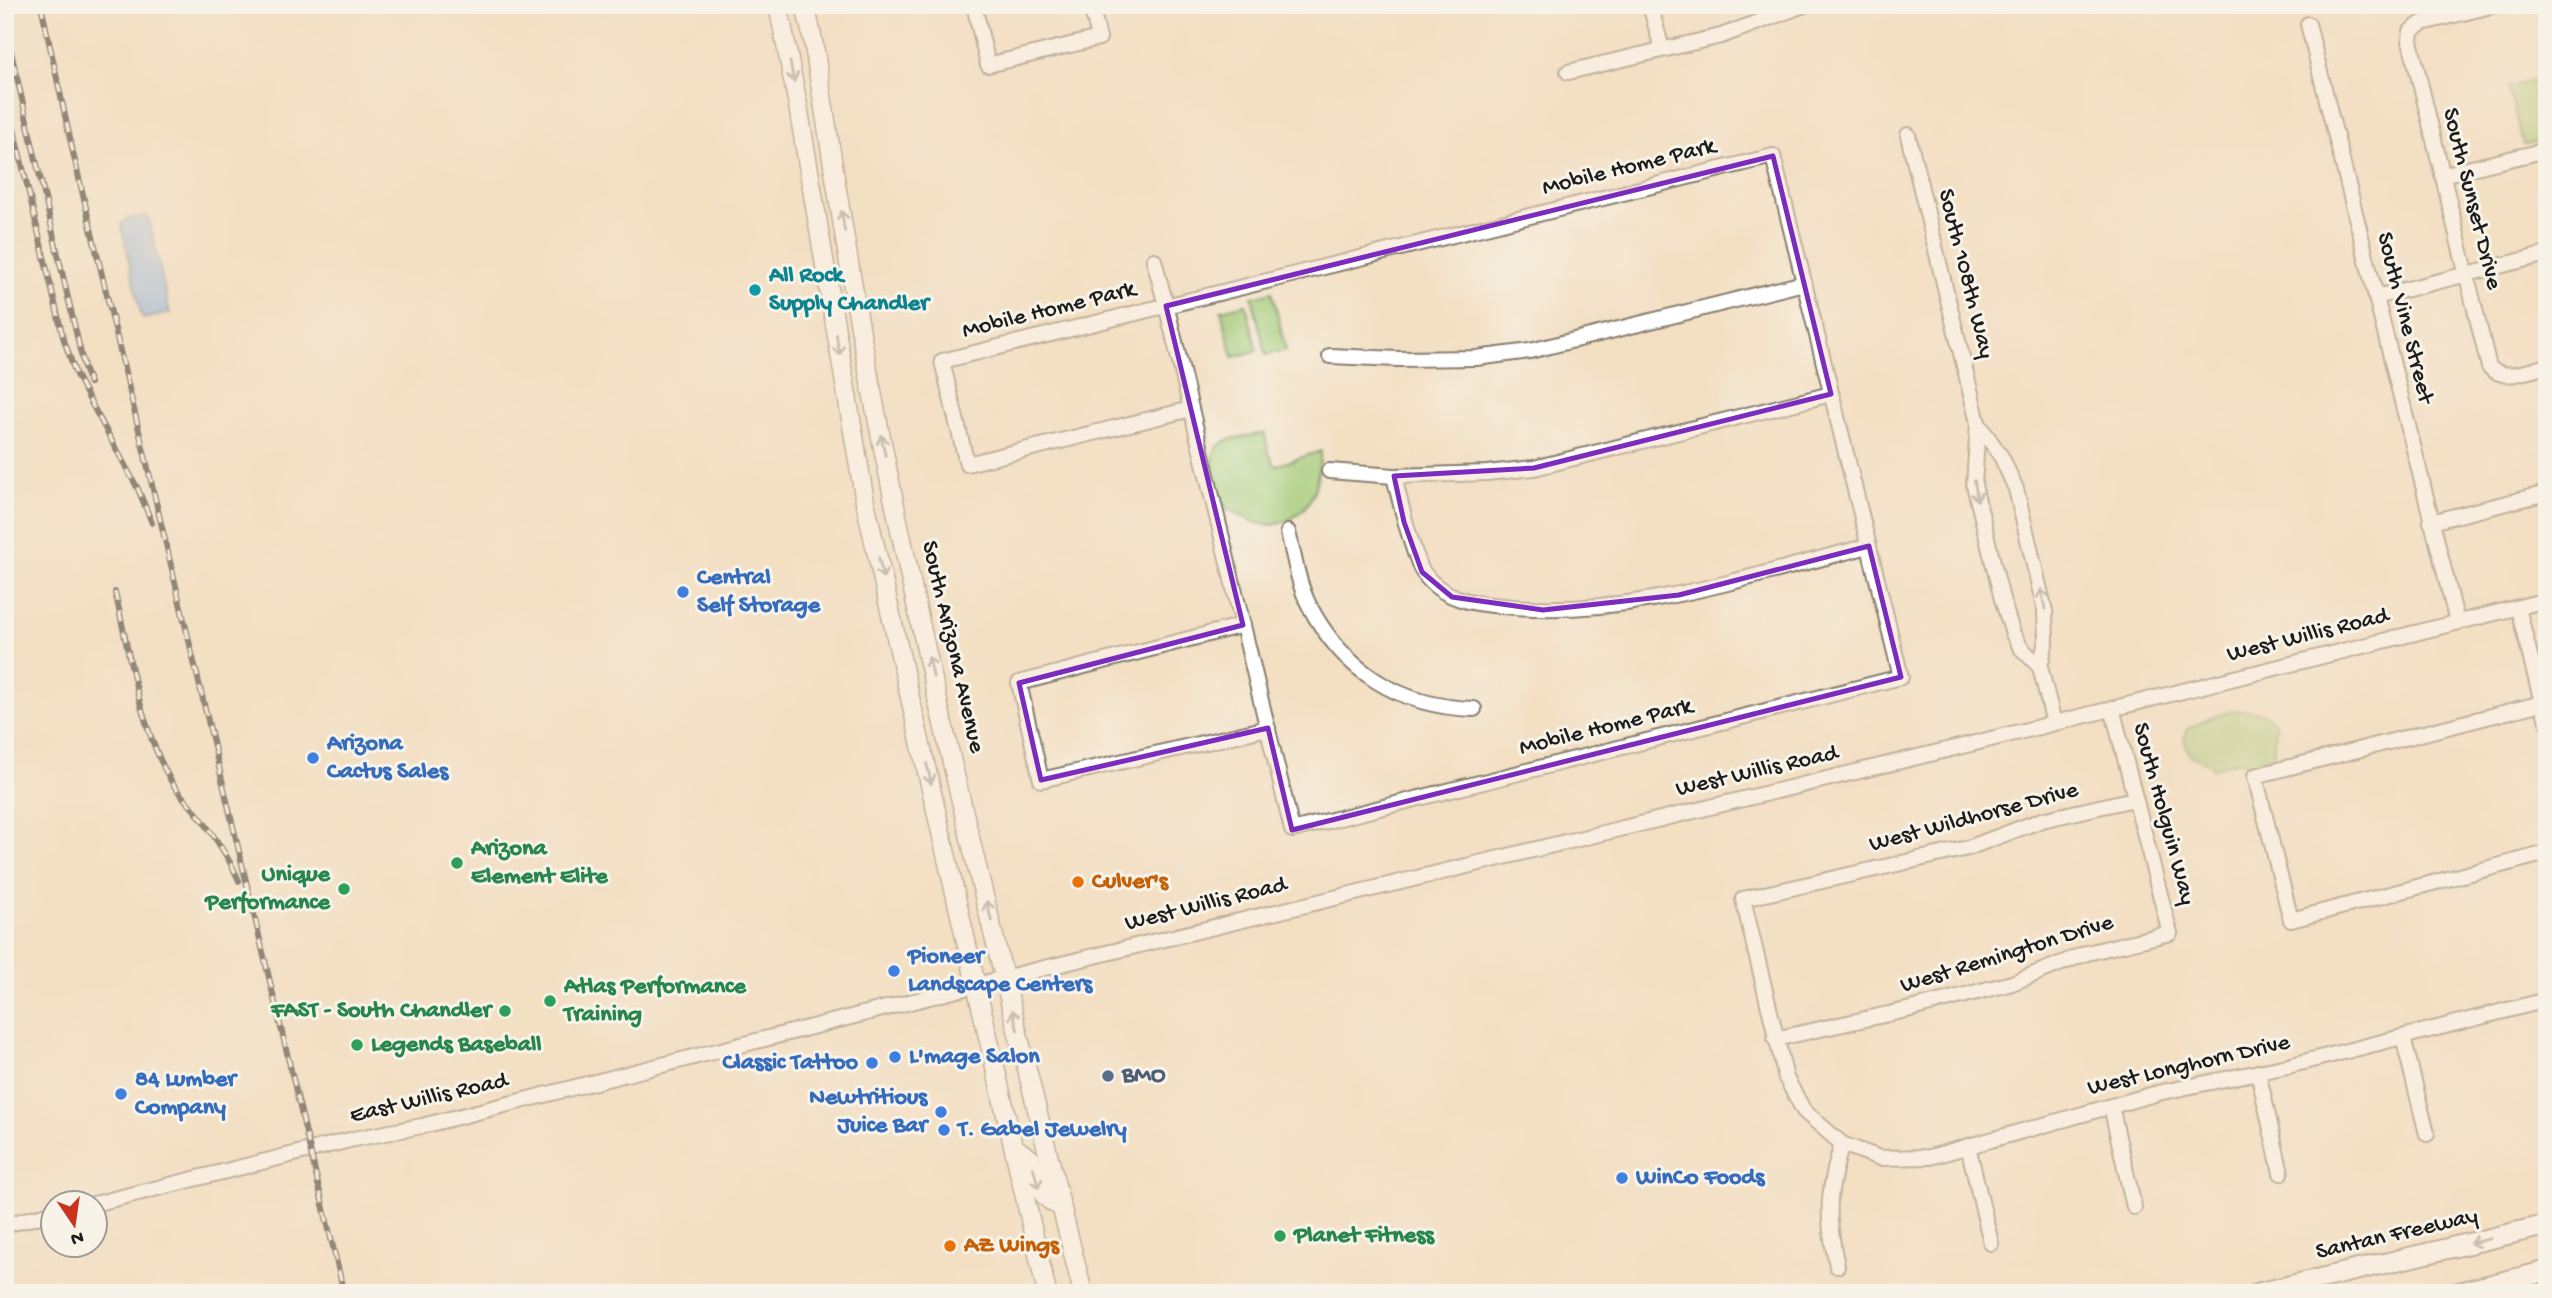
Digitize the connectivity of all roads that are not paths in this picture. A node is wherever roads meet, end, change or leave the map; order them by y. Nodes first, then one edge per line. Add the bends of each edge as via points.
1 (778, 5) edge
2 (805, 5) edge
3 (974, 5) edge
4 (1091, 5) edge
5 (1650, 5) edge
6 (1804, 5) edge
7 (2495, 5) edge
8 (2308, 24) dead end
9 (1662, 50) junction
10 (1568, 72) dead end
11 (1908, 135) dead end
12 (2547, 150) edge
13 (2442, 175) junction
14 (2547, 254) edge
15 (1154, 260) dead end
16 (2466, 274) junction
17 (1804, 283) junction
18 (2376, 297) junction
19 (1166, 306) junction
20 (1330, 356) dead end
21 (2547, 366) edge
22 (1832, 394) junction
23 (1191, 409) junction
24 (1979, 423) junction
25 (1329, 471) dead end
26 (1394, 476) junction
27 (2547, 493) edge
28 (2431, 522) junction
29 (1288, 532) dead end
30 (1869, 546) junction
31 (2547, 600) edge
32 (2518, 608) junction
33 (2457, 622) junction
34 (1243, 625) junction
35 (2040, 667) junction
36 (2542, 703) junction
37 (2112, 708) junction
38 (1474, 709) dead end
39 (2547, 722) edge
40 (2054, 723) junction
41 (1268, 728) junction
42 (2134, 799) junction
43 (2547, 853) edge
44 (1743, 899) joint
45 (2170, 933) joint
46 (1005, 978) junction
47 (977, 984) junction
48 (2547, 1000) edge
49 (2403, 1037) junction
50 (1775, 1039) junction
51 (2258, 1072) junction
52 (2111, 1106) junction
53 (2427, 1134) dead end
54 (1842, 1143) junction
55 (1968, 1146) junction
56 (1014, 1147) junction
57 (2281, 1173) dead end
58 (108, 1200) edge
59 (1061, 1206) junction
60 (2134, 1207) dead end
61 (38, 1217) edge
62 (5, 1225) edge
63 (2547, 1225) edge
64 (1991, 1243) dead end
65 (1838, 1266) dead end
66 (2547, 1271) edge
67 (1047, 1293) edge
68 (1083, 1293) edge
69 (2259, 1293) edge
70 (2457, 1293) edge

1 -> 47 main road via 865,502
46 -> 2 main road, South Arizona Avenue via 912,587 873,400
3 - 4 street via 988,65 1099,38
5 - 9 street
6 - 9 street via 1721,36
7 - 13 street, South Sunset Drive via 2422,23 2411,32
8 - 18 street, South Vine Street
9 - 10 street
11 - 24 street, South 108th Way
12 - 13 street
13 - 16 street, South Sunset Drive
14 - 16 street
15 - 19 street, Mobile Home Park
16 - 18 street
16 - 21 street, South Sunset Drive via 2489,367 2508,376
17 - 19 street, Mobile Home Park via 1773,156
17 - 20 street via 1530,351 1476,358
17 - 22 street, Mobile Home Park
18 - 28 street, South Vine Street
19 - 23 street, Mobile Home Park
19 - 23 street, Mobile Home Park via 942,361 967,464
22 - 26 street via 1534,468
22 - 30 street, Mobile Home Park
23 - 34 street, Mobile Home Park
35 -> 24 street, South 108th Way via 2046,642 2045,611 2019,502 2009,472
24 -> 35 street, South 108th Way via 1974,485 1999,586 2013,634
25 - 26 street
26 - 30 street via 1422,572 1452,597 1486,605 1542,610 1623,605
27 - 28 street
28 - 33 street, South Vine Street
29 - 38 street via 1308,604 1355,667 1381,686 1415,699 1447,708
30 - 41 street, Mobile Home Park via 1901,677 1292,830
31 - 32 street, West Willis Road
32 - 33 street, West Willis Road
32 - 36 street
33 - 37 street, West Willis Road
34 - 41 street, Mobile Home Park
34 - 41 street via 1019,683 1041,780
35 - 40 street, South 108th Way
36 - 39 street
36 - 43 street via 2255,776 2291,920
37 - 40 street, West Willis Road
37 - 42 street, South Holguin Way
40 - 46 street, West Willis Road
42 - 44 street, West Wildhorse Drive via 2042,820 1968,848
42 - 45 street, South Holguin Way
44 - 50 street, West Longhorn Drive
45 - 50 street, West Remington Drive via 2087,953 2012,983
46 - 47 street, West Willis Road
59 -> 46 main road, South Arizona Avenue
47 - 56 main road
47 - 58 street, East Willis Road via 422,1126
48 - 49 street, West Longhorn Drive
49 - 51 street, West Longhorn Drive
49 - 53 street
50 - 54 street, West Longhorn Drive via 1786,1078 1804,1111
51 - 52 street, West Longhorn Drive
51 - 57 street
52 - 55 street, West Longhorn Drive
52 - 60 street
54 - 55 street, West Longhorn Drive via 1880,1158 1930,1157
54 - 65 street via 1830,1185 1829,1230
55 - 64 street
56 -> 59 main road via 1031,1159 1042,1195
56 - 67 main road
59 - 68 main road, South Arizona Avenue
61 - 62 street
63 -> 69 highway, Santan Freeway
66 - 70 highway

